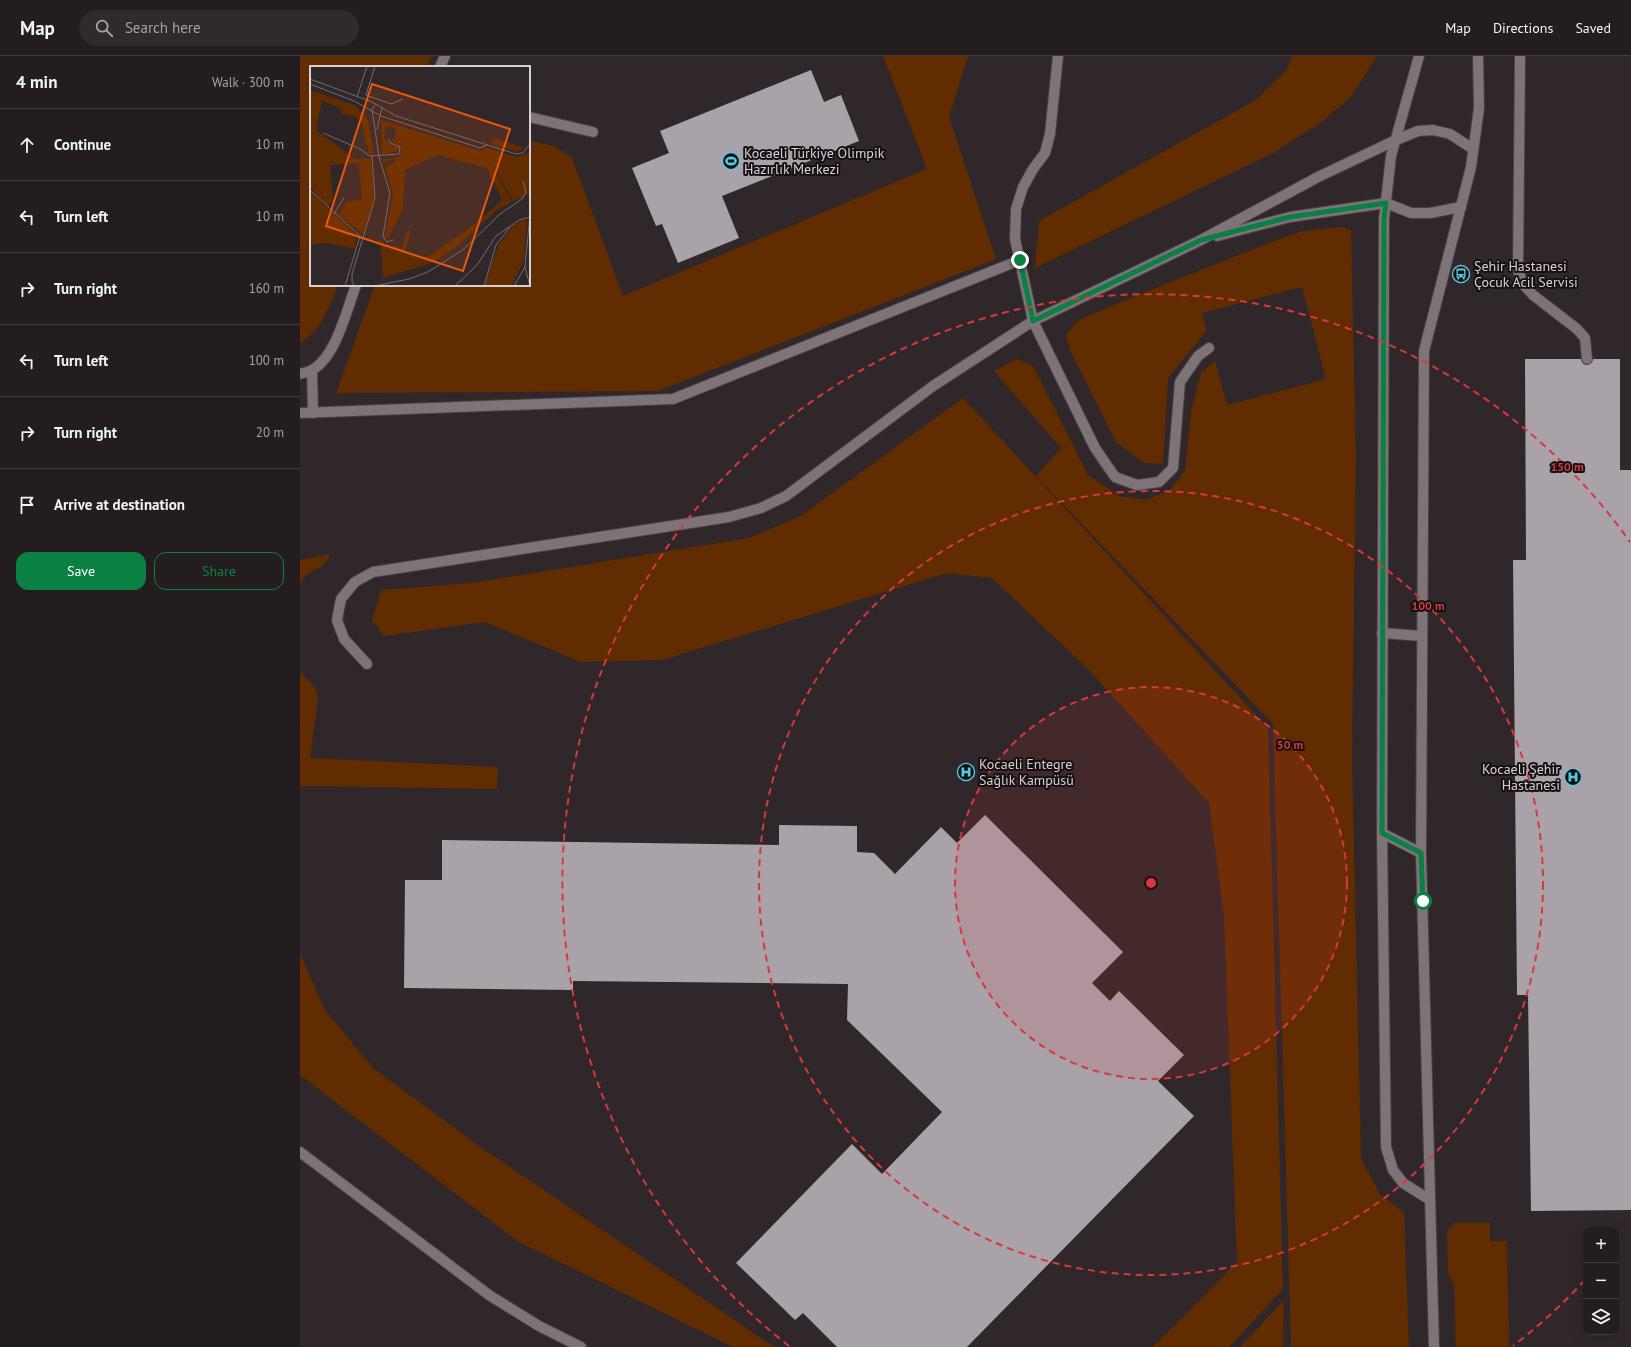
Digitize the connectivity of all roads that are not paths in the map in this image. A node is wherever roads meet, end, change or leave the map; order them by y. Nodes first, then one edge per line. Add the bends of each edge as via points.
1 (445, 56) edge
2 (1058, 56) edge
3 (1419, 56) edge
4 (1478, 56) edge
5 (1520, 56) edge
6 (440, 66) edge
7 (530, 117) edge
8 (593, 132) dead end
9 (1396, 140) junction
10 (1473, 150) junction
11 (1386, 203) junction
12 (1461, 207) junction
13 (1201, 240) junction
14 (1020, 260) junction
15 (356, 286) edge
16 (1033, 321) junction
17 (1209, 348) dead end
18 (1587, 359) dead end
19 (312, 370) junction
20 (300, 374) edge
21 (300, 413) edge
22 (313, 413) junction
23 (1382, 633) junction
24 (1422, 636) junction
25 (367, 664) dead end
26 (1382, 833) junction
27 (1421, 853) junction
28 (300, 1152) edge
29 (1430, 1200) junction
30 (582, 1347) edge
31 (1434, 1347) edge

1 - 6 street
2 - 14 street via 1047,147 1023,187 1016,208 1015,239
3 - 9 street
4 - 10 street via 1478,108
5 - 18 street via 1518,270 1523,284 1577,329 1584,338
7 - 8 street
9 - 10 street via 1418,131 1433,130 1450,134
9 - 11 street via 1391,156
9 - 13 street
10 - 12 street
11 - 12 street via 1411,213 1430,213
11 - 13 street via 1290,217
11 - 23 street via 1382,391
12 - 24 street via 1424,351
13 - 16 street
14 - 16 street
14 - 22 street via 673,399
15 - 19 street via 335,341 325,358
16 - 17 street via 1095,448 1115,477 1137,485 1159,482 1173,468 1180,382 1198,356
16 - 25 street via 933,386 786,496 761,508 729,517 373,572 355,582 341,599 336,620 344,639
19 - 20 street
19 - 22 street
21 - 22 street
23 - 24 street
23 - 26 street
24 - 27 street
26 - 27 street
26 - 29 street via 1386,1147 1393,1170 1404,1184
27 - 29 street
28 - 30 street via 489,1295 539,1326
29 - 31 street

